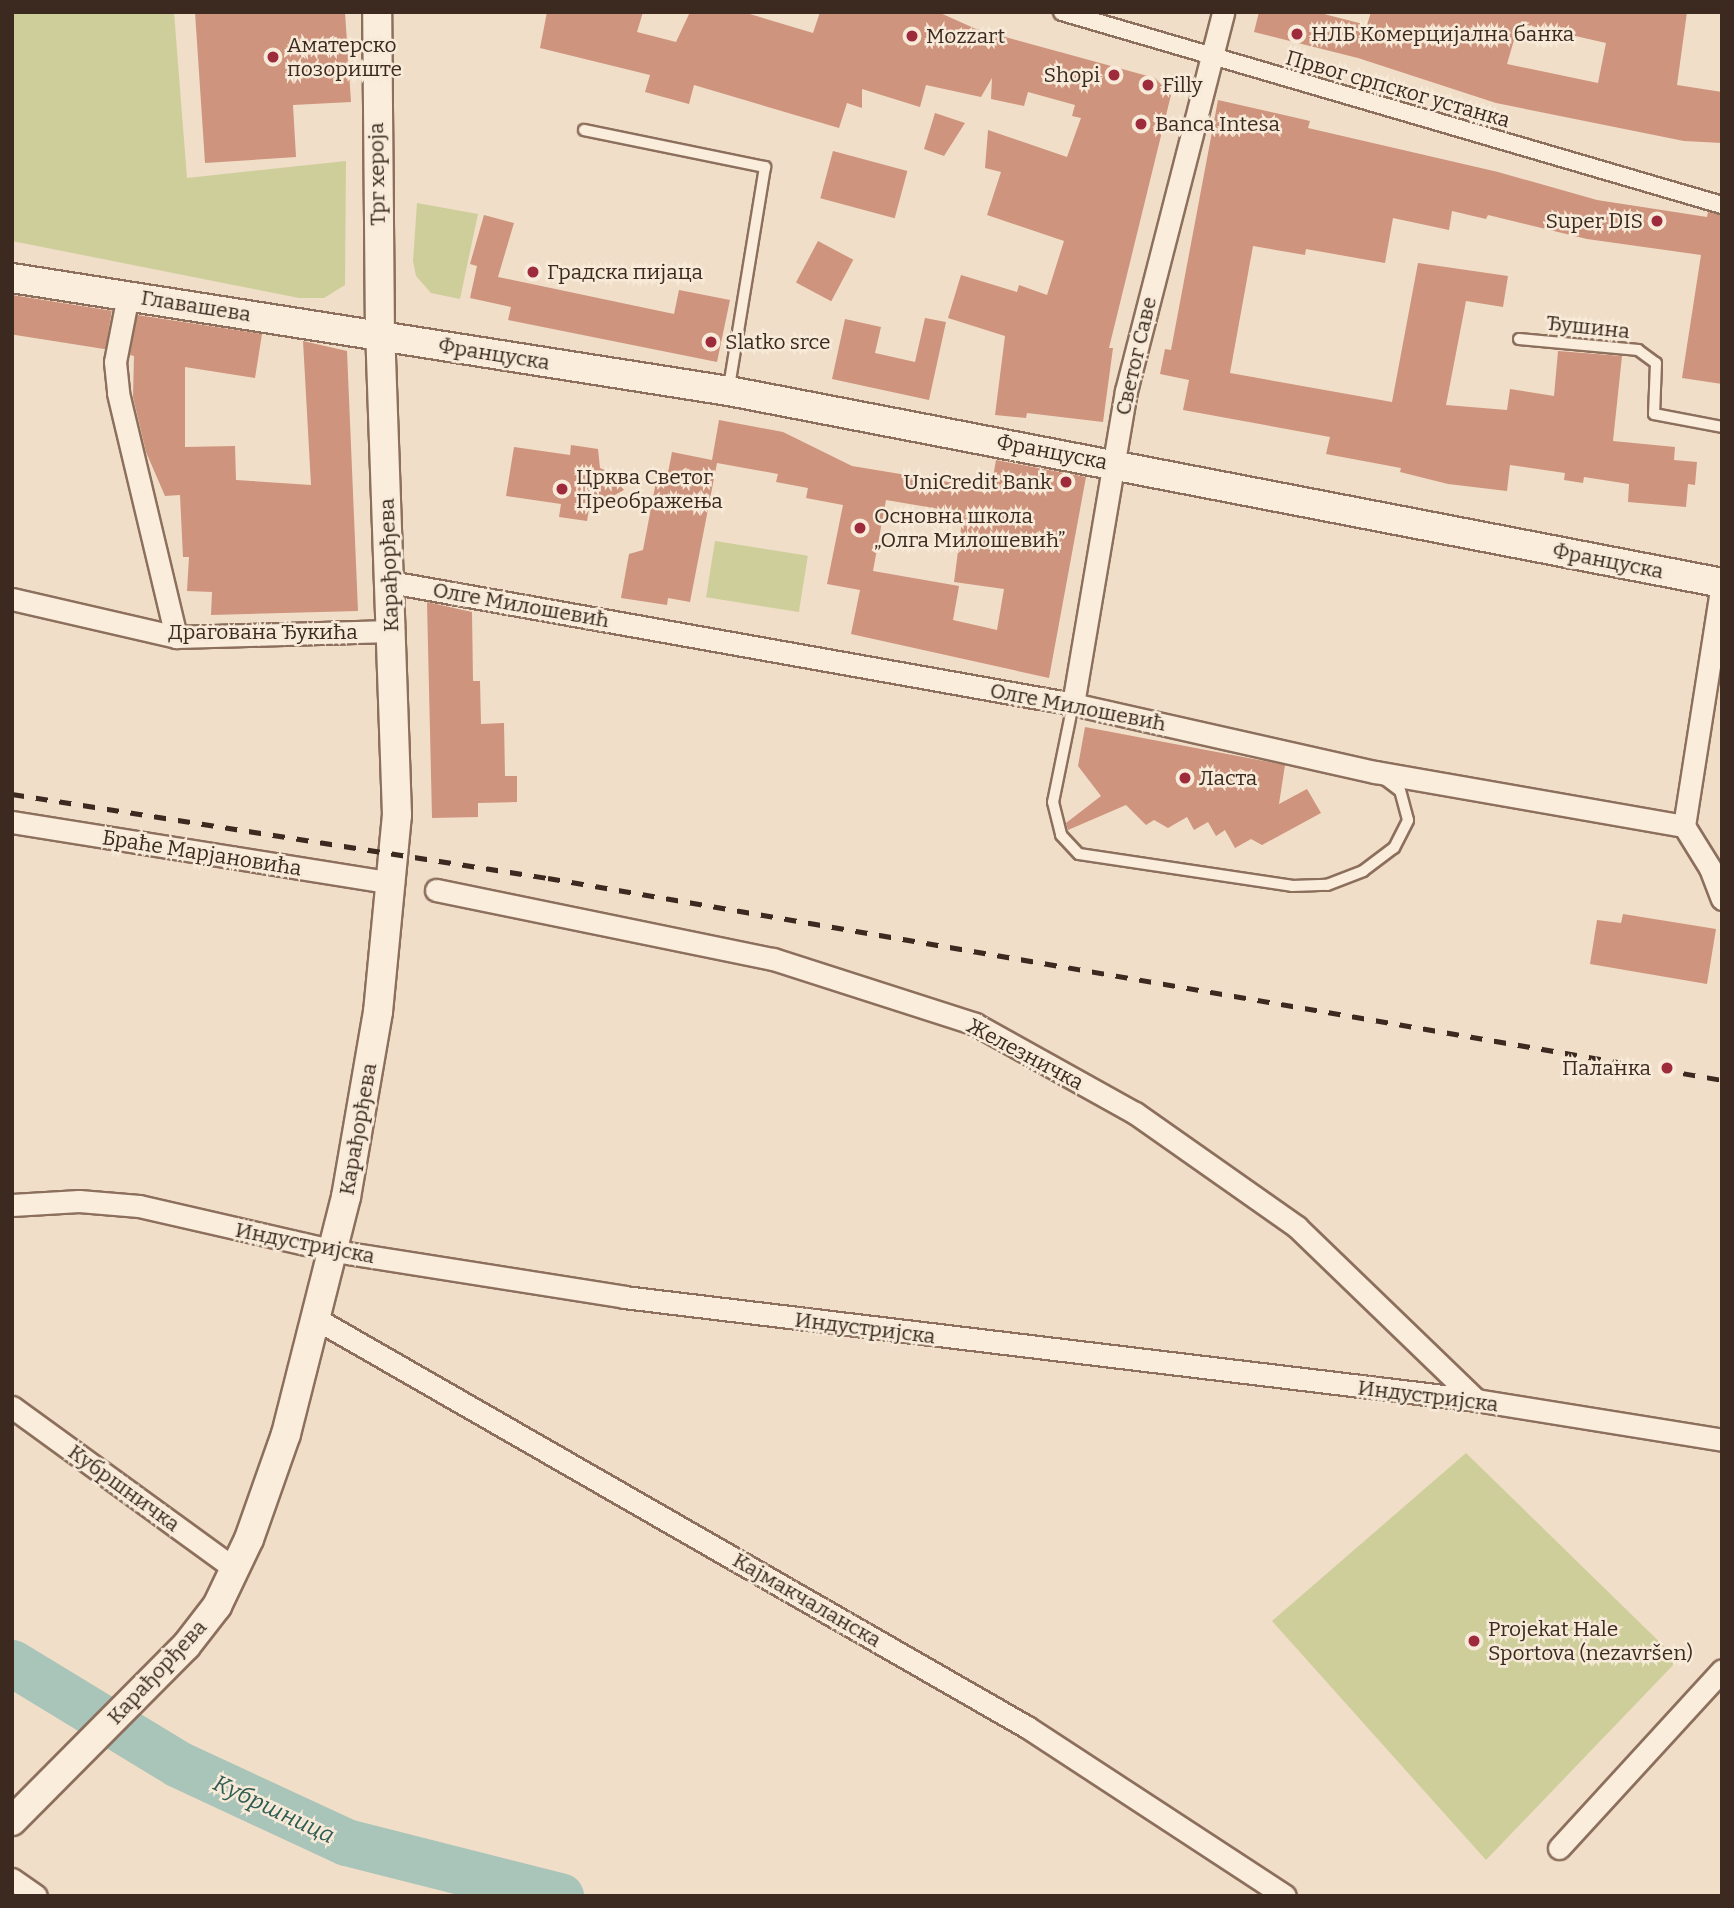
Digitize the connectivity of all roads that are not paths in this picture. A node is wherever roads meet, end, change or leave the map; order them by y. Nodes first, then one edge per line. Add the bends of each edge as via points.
1 (377, 12) edge
2 (1062, 12) edge
3 (1223, 12) edge
4 (1210, 57) junction
5 (584, 130) dead end
6 (1722, 205) edge
7 (12, 278) edge
8 (128, 295) junction
9 (380, 336) junction
10 (1519, 339) dead end
11 (729, 391) junction
12 (1722, 427) edge
13 (1113, 464) junction
14 (390, 582) junction
15 (1722, 584) edge
16 (12, 599) edge
17 (392, 631) junction
18 (176, 637) junction
19 (1073, 704) junction
20 (1375, 772) junction
21 (12, 822) edge
22 (1684, 826) junction
23 (393, 883) junction
24 (436, 890) dead end
25 (1722, 899) edge
26 (12, 1205) edge
27 (335, 1251) junction
28 (318, 1321) junction
29 (1476, 1401) junction
30 (12, 1407) edge
31 (1722, 1440) edge
32 (236, 1570) junction
33 (1722, 1670) edge
34 (12, 1821) edge
35 (1559, 1848) dead end
36 (12, 1879) edge
37 (36, 1896) edge
38 (1285, 1896) edge

1 - 9 main road, Трг хероја
2 - 4 street, Првог српског устанка
3 - 4 street, Светог Саве
4 - 6 street, Првог српског устанка
4 - 13 street, Светог Саве via 1126,391
5 - 11 lane via 765,167
7 - 8 main road, Главашева
8 - 9 main road, Главашева
8 - 18 street via 115,362 118,393
9 - 11 main road, Француска
9 - 14 main road, Карађорђева
10 - 12 lane, Ђушина via 1638,350 1656,363 1654,414
11 - 13 main road, Француска
13 - 15 main road, Француска
13 - 19 street, Светог Саве
14 - 17 main road, Карађорђева
14 - 19 street, Олге Милошевић
15 - 22 street
16 - 18 street, Драгована Ђукића
17 - 18 street, Драгована Ђукића
17 - 23 main road, Карађорђева via 397,815
19 - 20 street, Олге Милошевић
19 - 20 lane via 1053,802 1061,835 1079,854 1292,886 1328,885 1363,871 1394,848 1408,820 1400,791
20 - 22 street, Олге Милошевић
21 - 23 street, Браће Марјановића
22 - 25 street via 1710,868
23 - 27 main road, Карађорђева via 378,1012
24 - 29 street, Железничка via 773,959 975,1024 1135,1112 1297,1227
26 - 27 street, Индустријска via 79,1201 139,1206
27 - 28 main road, Карађорђева
27 - 29 street, Индустријска via 624,1297
28 - 32 main road, Карађорђева via 286,1434
28 - 38 street, Кајмакчаланска via 1027,1727
29 - 31 street, Индустријска
30 - 32 street, Кубршничка
32 - 34 main road, Карађорђева via 217,1606 186,1646
33 - 35 street
36 - 37 street

